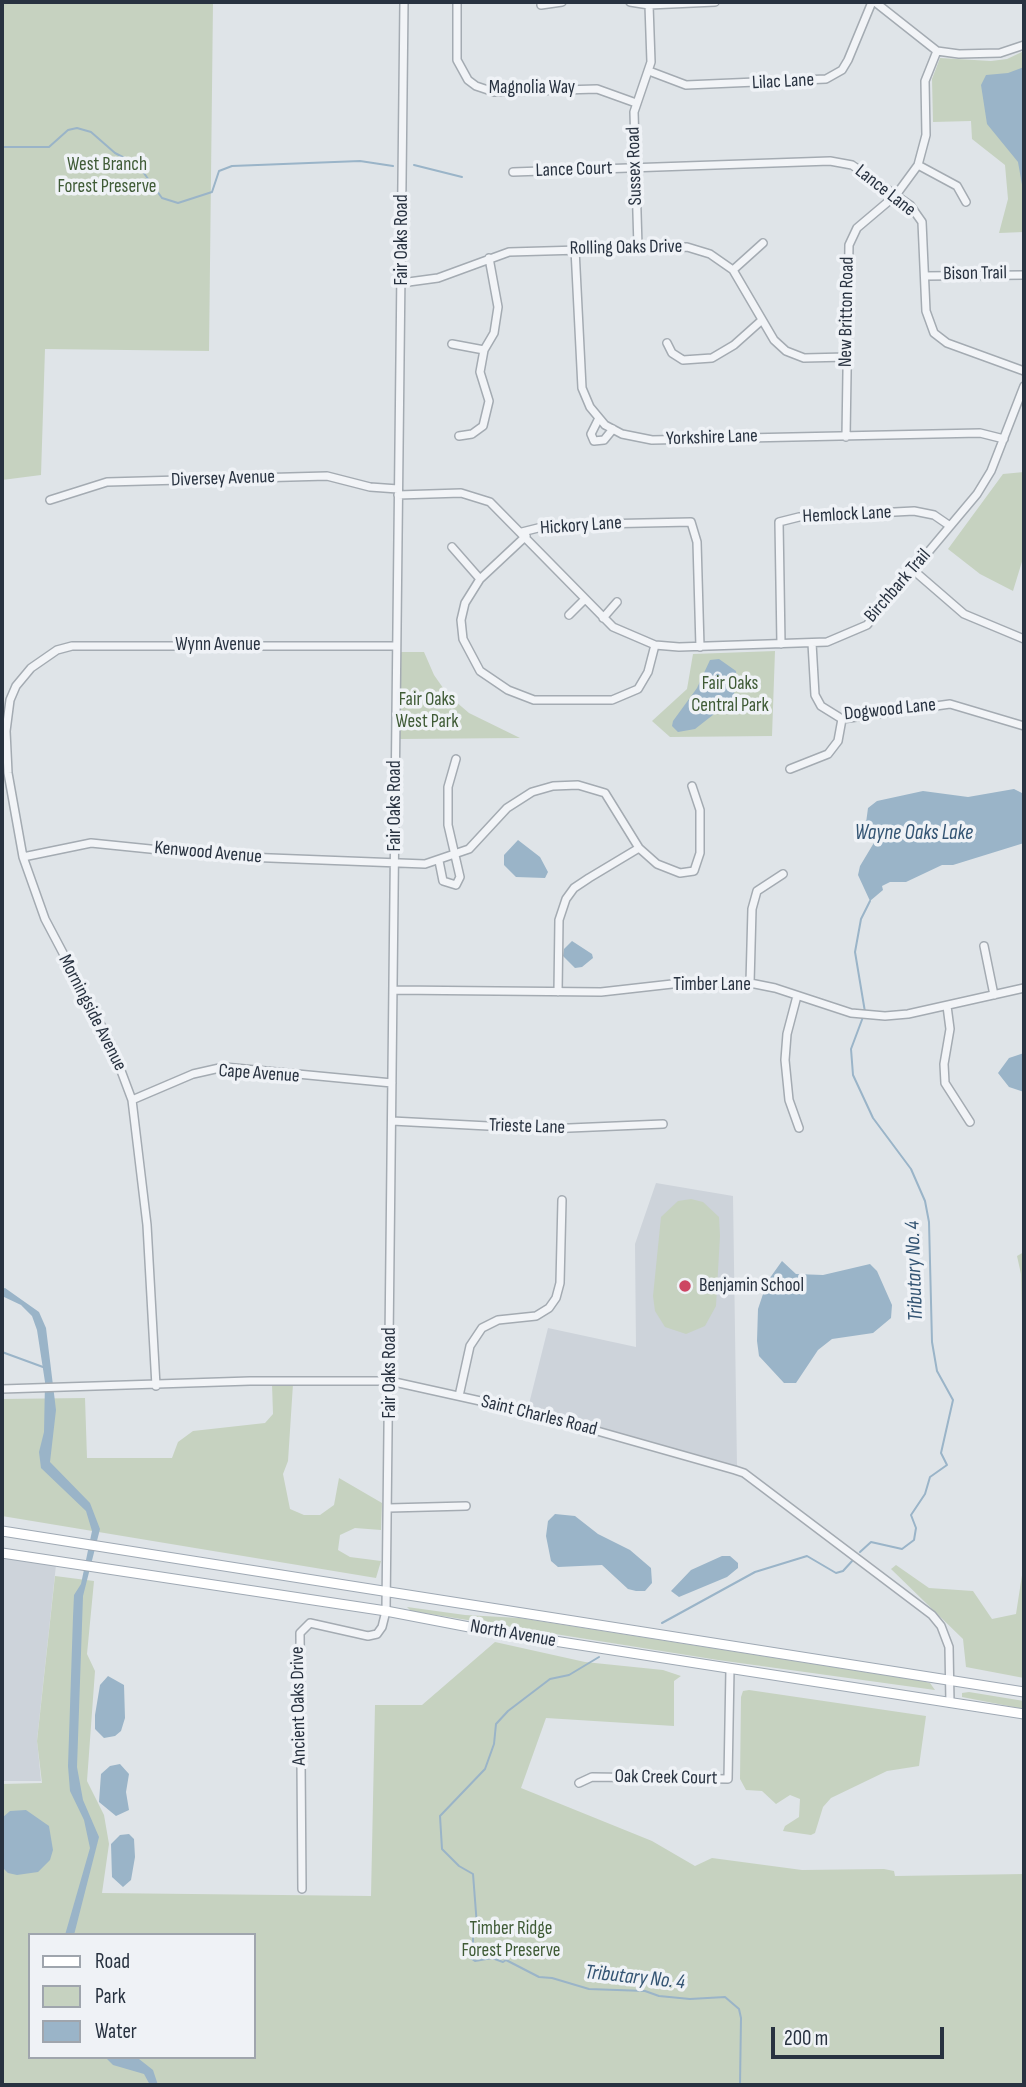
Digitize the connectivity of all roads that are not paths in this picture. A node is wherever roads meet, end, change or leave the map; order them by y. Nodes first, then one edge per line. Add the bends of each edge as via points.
1 (404, 2) edge
2 (457, 2) edge
3 (562, 2) edge
4 (630, 2) edge
5 (715, 2) edge
6 (874, 2) edge
7 (541, 5) dead end
8 (649, 5) junction
9 (1024, 45) edge
10 (937, 51) junction
11 (649, 71) junction
12 (636, 103) junction
13 (918, 166) junction
14 (635, 168) junction
15 (513, 172) dead end
16 (895, 195) junction
17 (966, 202) dead end
18 (764, 243) dead end
19 (638, 247) junction
20 (575, 249) junction
21 (489, 258) junction
22 (733, 270) junction
23 (1024, 275) edge
24 (925, 276) junction
25 (401, 283) junction
26 (762, 320) junction
27 (667, 343) dead end
28 (452, 344) dead end
29 (484, 349) junction
30 (847, 357) junction
31 (1024, 371) edge
32 (1024, 386) edge
33 (1015, 411) junction
34 (1024, 415) edge
35 (599, 418) junction
36 (613, 429) junction
37 (458, 436) dead end
38 (846, 437) junction
39 (1004, 439) junction
40 (398, 492) junction
41 (50, 500) dead end
42 (950, 526) junction
43 (524, 534) junction
44 (452, 547) dead end
45 (912, 569) junction
46 (480, 579) junction
47 (585, 599) junction
48 (617, 602) dead end
49 (569, 615) dead end
50 (603, 618) junction
51 (1024, 639) edge
52 (812, 643) junction
53 (781, 644) junction
54 (655, 645) junction
55 (395, 646) junction
56 (700, 647) junction
57 (43, 659) joint
58 (842, 719) junction
59 (1024, 726) edge
60 (456, 759) dead end
61 (790, 769) dead end
62 (692, 786) dead end
63 (639, 848) junction
64 (23, 857) junction
65 (454, 857) junction
66 (439, 861) junction
67 (395, 863) junction
68 (783, 874) dead end
69 (984, 946) dead end
70 (750, 983) junction
71 (1024, 988) edge
72 (393, 990) junction
73 (558, 992) junction
74 (994, 995) junction
75 (797, 996) junction
76 (947, 1006) junction
77 (392, 1083) junction
78 (132, 1100) junction
79 (392, 1121) junction
80 (970, 1122) dead end
81 (663, 1124) dead end
82 (799, 1128) dead end
83 (562, 1200) dead end
84 (390, 1381) junction
85 (156, 1386) junction
86 (2, 1389) edge
87 (459, 1396) junction
88 (466, 1506) dead end
89 (389, 1508) junction
90 (2, 1531) edge
91 (2, 1553) edge
92 (387, 1590) junction
93 (386, 1611) junction
94 (730, 1669) junction
95 (952, 1681) junction
96 (1024, 1692) edge
97 (950, 1703) junction
98 (1024, 1714) edge
99 (579, 1783) dead end
100 (302, 1889) dead end

1 - 25 street, Fair Oaks Road
2 - 12 street, Magnolia Way via 457,60 476,86 494,92 597,89
3 - 7 street
4 - 8 street
5 - 8 street
6 - 10 street
6 - 11 street, Lilac Lane via 842,70 826,79 686,85
8 - 11 street, Sussex Road
9 - 10 street via 1000,53
10 - 13 street, New Britton Road via 925,81 926,135
11 - 12 street, Sussex Road
12 - 14 street, Sussex Road
13 - 16 street, New Britton Road
13 - 17 street via 957,186
14 - 15 street, Lance Court
14 - 16 street, Lance Lane via 840,162 862,170
14 - 19 street, Sussex Road
16 - 24 street, Lance Lane via 910,205 922,222
16 - 30 street, New Britton Road via 857,228 850,241
18 - 22 street
19 - 20 street, Rolling Oaks Drive
19 - 22 street, Rolling Oaks Drive via 693,248
20 - 21 street, Rolling Oaks Drive via 520,251
20 - 35 street, Yorkshire Lane via 580,378 586,399
21 - 25 street, Rolling Oaks Drive via 438,278
21 - 29 street via 498,307 494,334
22 - 26 street, Rolling Oaks Drive
23 - 24 street, Bison Trail
24 - 31 street, Lance Lane via 926,317 937,337
25 - 40 street, Fair Oaks Road
26 - 27 street via 712,358 683,360
26 - 30 street, Rolling Oaks Drive via 774,340 793,355
28 - 29 street
29 - 37 street via 480,372 489,401 488,415 477,431
30 - 38 street, New Britton Road
32 - 33 street, Birchbark Trail
33 - 34 street
33 - 39 street, Birchbark Trail
35 - 36 street, Yorkshire Lane
35 - 36 street via 591,434 594,441 604,440
36 - 38 street, Yorkshire Lane via 652,440
38 - 39 street, Yorkshire Lane via 980,433
39 - 42 street, Birchbark Trail via 985,482
40 - 41 street, Diversey Avenue via 327,476 94,484
40 - 43 street, Birchbark Trail via 472,494 496,506
40 - 55 street, Fair Oaks Road
42 - 45 street, Birchbark Trail
42 - 53 street, Hemlock Lane via 934,515 914,511 779,522
43 - 46 street, Hickory Lane
43 - 47 street, Birchbark Trail
43 - 56 street, Hickory Lane via 550,525 691,522 697,542
44 - 46 street
45 - 51 street via 964,614
45 - 52 street, Birchbark Trail via 867,625 839,638
46 - 54 street, Hickory Lane via 463,608 465,645 480,671 522,697 553,702 622,698 639,689
47 - 49 street
47 - 50 street, Birchbark Trail
48 - 50 street
50 - 54 street, Birchbark Trail via 612,627
52 - 53 street, Birchbark Trail
52 - 58 street, Dogwood Lane via 815,695 821,706
53 - 56 street, Birchbark Trail
54 - 56 street, Birchbark Trail
55 - 57 street, Wynn Avenue via 90,644 57,650
55 - 67 street, Fair Oaks Road
57 - 64 street, Morningside Avenue via 16,686 8,715 8,773
58 - 59 street, Dogwood Lane via 950,704
58 - 61 street via 838,741 828,754
60 - 65 street via 449,782 448,813
62 - 63 street via 700,815 700,853 694,871 673,871
63 - 65 street, Kenwood Avenue via 605,793 578,785 553,786 516,801 480,841
63 - 73 street via 581,883 566,899 559,920
64 - 67 street, Kenwood Avenue via 91,843 219,856
64 - 78 street, Morningside Avenue via 45,919 111,1044
65 - 66 street, Kenwood Avenue
65 - 66 street via 460,877 456,885 443,881
66 - 67 street, Kenwood Avenue
67 - 72 street, Fair Oaks Road
68 - 70 street via 757,891
69 - 74 street
70 - 73 street, Timber Lane
70 - 75 street, Timber Lane
71 - 74 street, Timber Lane
72 - 73 street, Timber Lane
72 - 77 street, Fair Oaks Road
74 - 76 street, Timber Lane
75 - 76 street, Timber Lane via 865,1015 908,1014
75 - 82 street via 787,1034 785,1072
76 - 80 street via 950,1029 945,1083
77 - 78 street, Cape Avenue via 224,1067 193,1074
77 - 79 street, Fair Oaks Road
78 - 85 street, Morningside Avenue via 147,1225
79 - 81 street, Trieste Lane via 546,1129
79 - 84 street, Fair Oaks Road
83 - 87 street via 556,1298 536,1316 498,1320 482,1328 470,1346
84 - 85 street, Saint Charles Road
84 - 87 street, Saint Charles Road
84 - 89 street, Fair Oaks Road
85 - 86 street, Saint Charles Road
87 - 95 street, Saint Charles Road via 627,1437 744,1473 932,1615 946,1635
88 - 89 street
89 - 92 street, Fair Oaks Road
90 - 92 main road, North Avenue
91 - 93 main road, North Avenue
92 - 93 street, Fair Oaks Road
92 - 95 main road, North Avenue
93 - 94 main road, North Avenue
93 - 100 street, Ancient Oaks Drive via 377,1634 310,1623 300,1633
94 - 97 main road, North Avenue
94 - 99 street, Oak Creek Court via 728,1779 592,1777
95 - 96 main road, North Avenue
95 - 97 street, Saint Charles Road
97 - 98 main road, North Avenue

